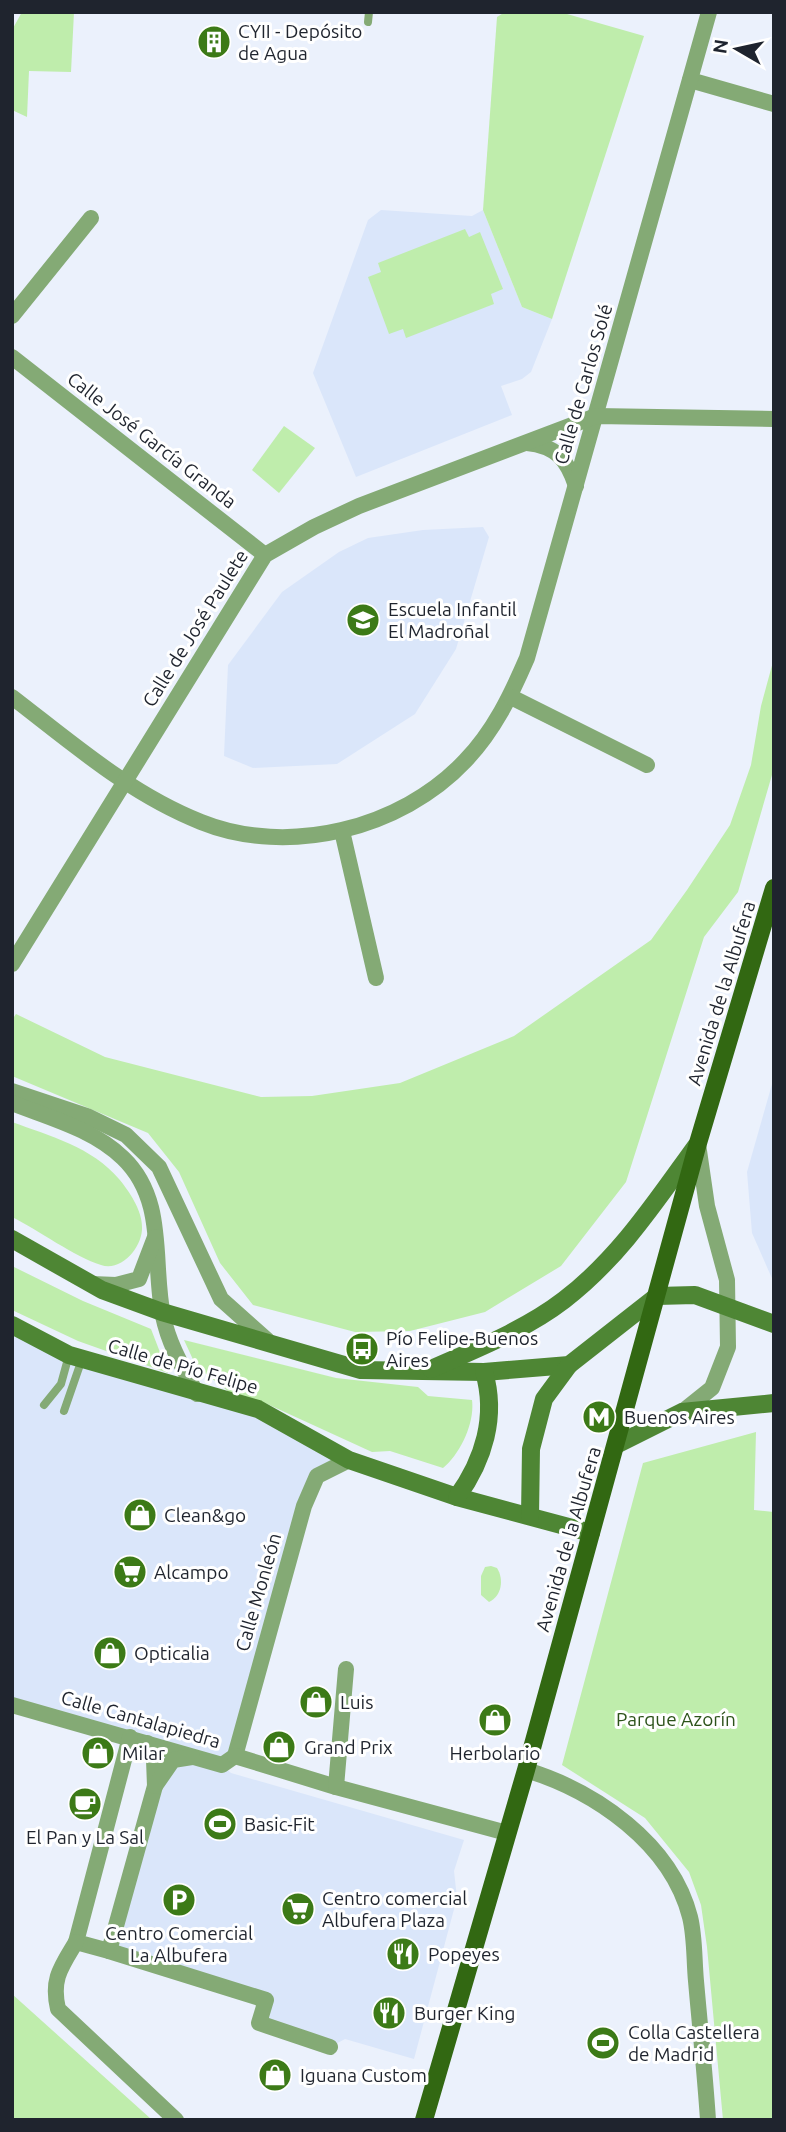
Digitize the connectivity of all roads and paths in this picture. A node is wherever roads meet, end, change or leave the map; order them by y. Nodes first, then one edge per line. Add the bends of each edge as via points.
1 (709, 12) edge
2 (690, 79) junction
3 (774, 104) edge
4 (91, 218) dead end
5 (12, 316) edge
6 (12, 357) edge
7 (596, 416) junction
8 (774, 419) edge
9 (525, 443) junction
10 (576, 487) junction
11 (265, 555) junction
12 (12, 697) edge
13 (511, 697) junction
14 (647, 765) dead end
15 (124, 783) junction
16 (342, 831) junction
17 (774, 888) edge
18 (12, 964) edge
19 (376, 978) dead end
20 (12, 1091) edge
21 (12, 1103) edge
22 (698, 1143) junction
23 (157, 1231) junction
24 (12, 1239) edge
25 (92, 1284) junction
26 (657, 1296) junction
27 (727, 1308) junction
28 (162, 1312) junction
29 (774, 1324) edge
30 (12, 1325) edge
31 (277, 1348) junction
32 (76, 1357) junction
33 (569, 1365) junction
34 (426, 1371) junction
35 (484, 1372) junction
36 (197, 1394) junction
37 (774, 1403) edge
38 (44, 1405) dead end
39 (64, 1411) dead end
40 (682, 1412) junction
41 (616, 1445) junction
42 (349, 1461) junction
43 (457, 1497) junction
44 (530, 1516) junction
45 (591, 1534) junction
46 (346, 1669) dead end
47 (12, 1705) edge
48 (130, 1737) junction
49 (147, 1743) junction
50 (235, 1756) junction
51 (195, 1757) junction
52 (526, 1770) junction
53 (155, 1786) junction
54 (336, 1787) junction
55 (507, 1833) junction
56 (76, 1942) junction
57 (109, 1951) junction
58 (330, 2047) dead end
59 (176, 2120) edge
60 (424, 2120) edge
61 (708, 2120) edge

1 - 2 street, Calle de Carlos Solé
2 - 3 street
2 - 7 street, Calle de Carlos Solé
4 - 5 street
6 - 11 street, Calle José García Granda
7 - 8 street, Calle de José Paulete
7 - 9 street, Calle de José Paulete
7 - 10 street, Calle de Carlos Solé
9 - 10 street via 557,451 570,467
9 - 11 street, Calle de José Paulete via 359,506
10 - 13 street, Calle de Carlos Solé via 527,658
11 - 15 street, Calle de José Paulete
12 - 15 street, Calle de Carlos Solé
13 - 14 street
13 - 16 street, Calle de Carlos Solé via 465,762 428,793 387,815
15 - 16 street, Calle de Carlos Solé via 203,823 245,834 309,836
15 - 18 street, Calle de José Paulete
16 - 19 street
17 - 22 main road, Avenida de la Albufera
20 - 31 street via 87,1116 126,1135 159,1167 221,1299
21 - 23 street via 85,1131 123,1158 146,1189
22 - 26 main road, Avenida de la Albufera
22 - 27 street via 727,1280
22 - 34 street via 615,1254 564,1300 517,1329
23 - 25 street via 139,1279 116,1285
23 - 28 street
24 - 25 street
25 - 28 street
26 - 27 street via 695,1295
26 - 33 street
26 - 41 main road, Avenida de la Albufera
27 - 29 street
27 - 40 street via 728,1347 712,1388
28 - 31 street
28 - 36 street via 169,1342
30 - 32 street, Calle de Pío Felipe
31 - 34 street via 361,1370
32 - 36 street, Calle de Pío Felipe
32 - 38 lane
32 - 39 lane
33 - 35 street
33 - 44 street via 544,1399 531,1449
34 - 35 street
35 - 43 street via 492,1397 488,1429 474,1474
36 - 42 street, Calle de Pío Felipe via 258,1409
37 - 40 street
40 - 41 street
41 - 45 main road, Avenida de la Albufera
42 - 43 street, Calle de Pío Felipe
42 - 50 street, Calle Monleón via 317,1476 304,1506
43 - 44 street, Calle de Pío Felipe
44 - 45 street, Calle de Pío Felipe
45 - 52 main road, Avenida de la Albufera
46 - 54 street
47 - 48 street, Calle Cantalapiedra
48 - 49 street, Calle Cantalapiedra
48 - 56 street
49 - 51 street, Calle Cantalapiedra
49 - 53 street via 154,1760
50 - 51 street, Calle Cantalapiedra via 222,1765
50 - 54 street, Calle Cantalapiedra
51 - 53 street via 173,1760
52 - 55 main road, Avenida de la Albufera
52 - 61 street via 597,1801 641,1836 674,1876 690,1918
53 - 57 street
54 - 55 street, Calle Cantalapiedra
55 - 60 main road, Avenida de la Albufera
56 - 57 street
56 - 59 street via 57,1973 58,2009
57 - 58 street via 266,2000 259,2023

